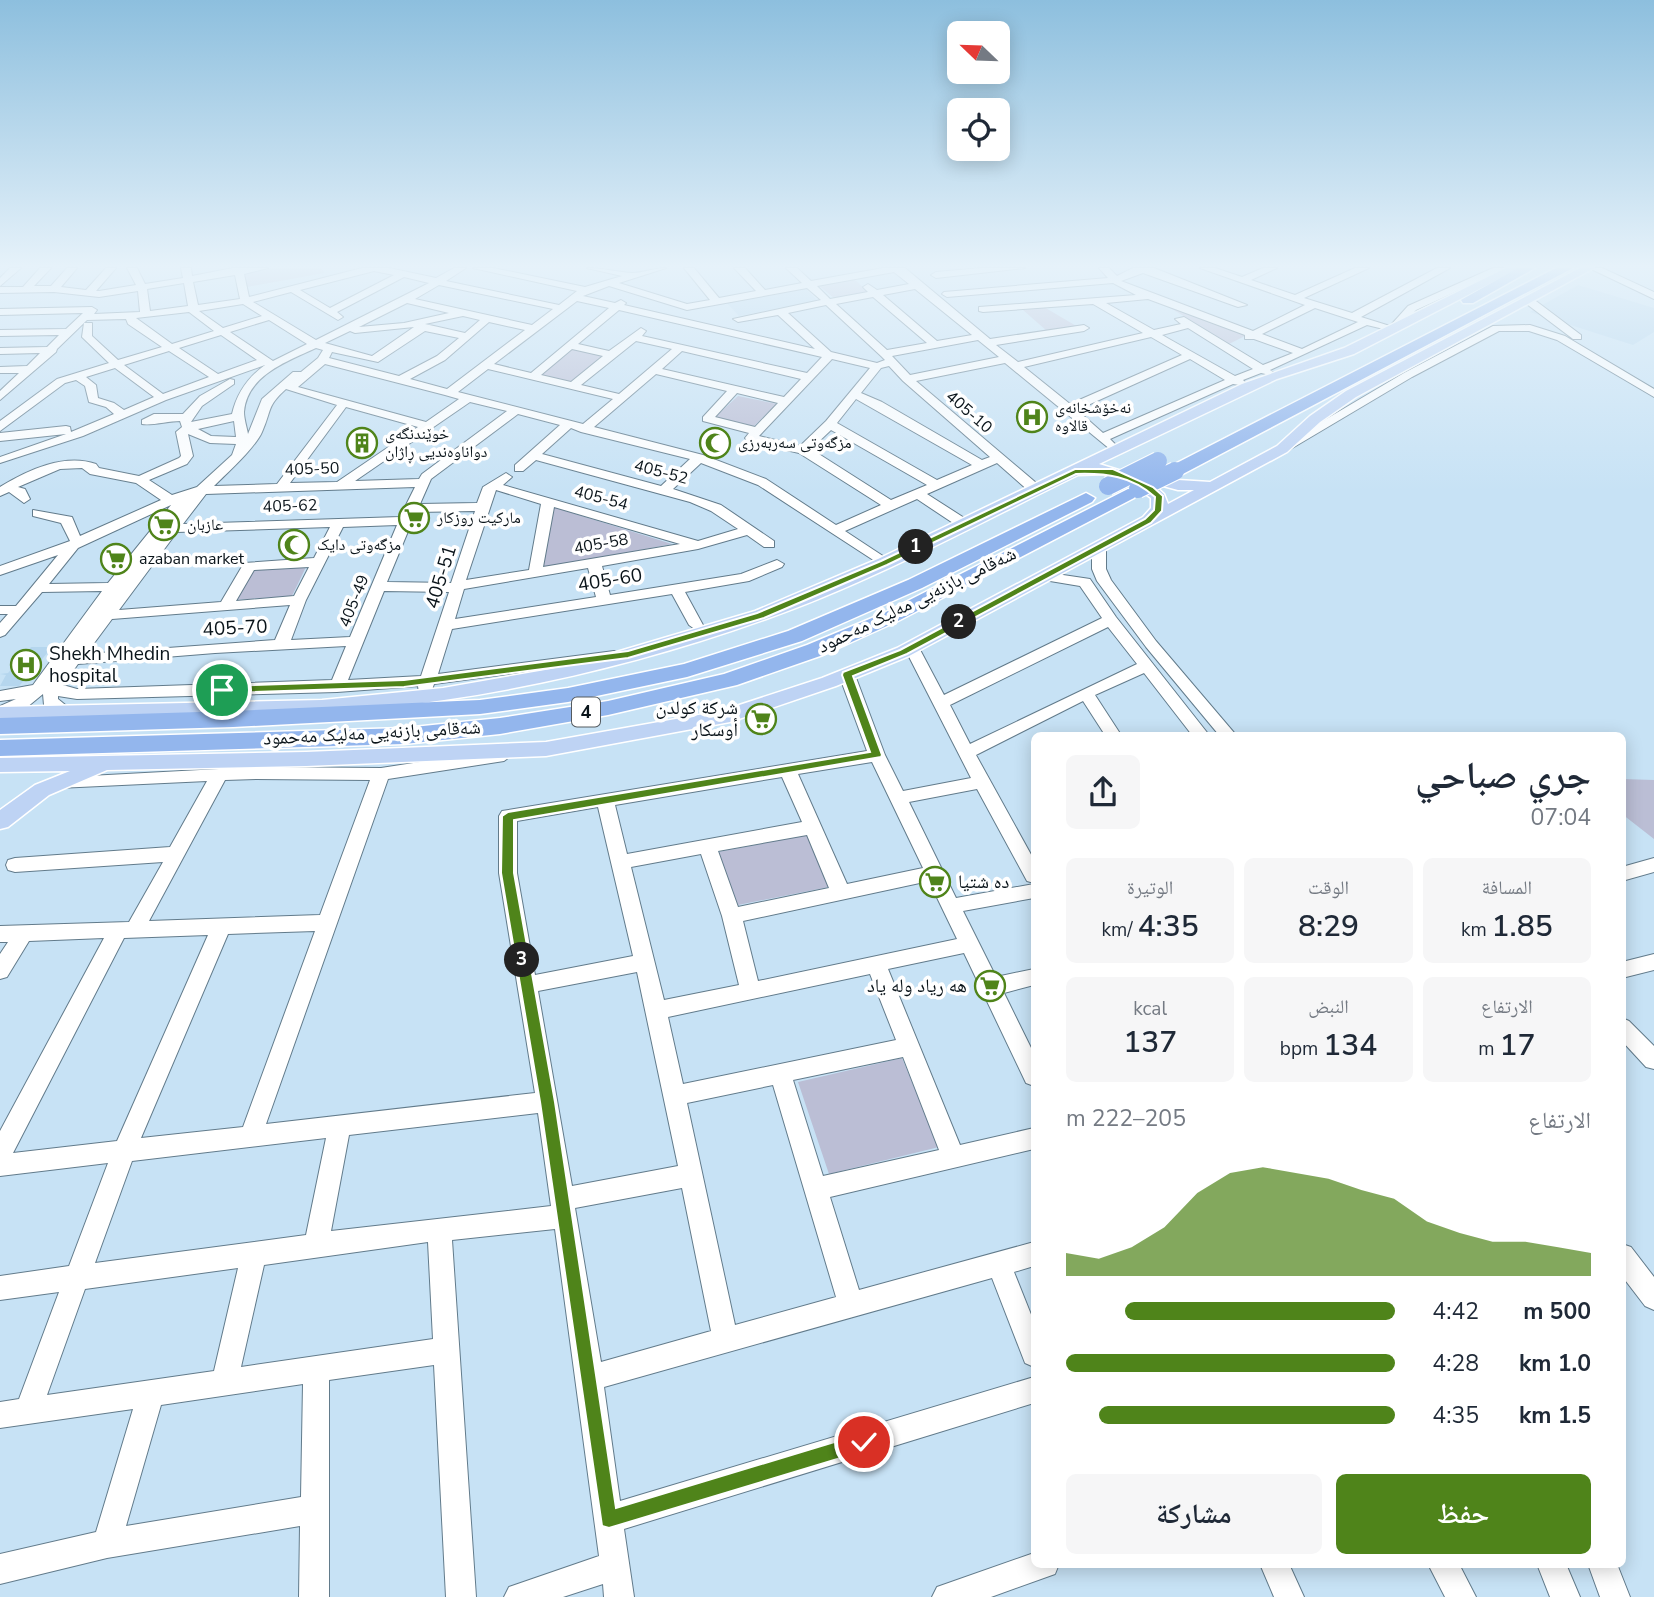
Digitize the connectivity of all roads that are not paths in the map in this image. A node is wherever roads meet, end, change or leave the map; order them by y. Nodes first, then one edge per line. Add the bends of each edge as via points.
1 (57, 343) edge
2 (93, 343) edge
3 (163, 343) edge
4 (184, 343) edge
5 (238, 343) edge
6 (318, 343) edge
7 (402, 343) edge
8 (459, 343) edge
9 (516, 343) edge
10 (572, 343) edge
11 (627, 343) edge
12 (657, 343) edge
13 (771, 343) edge
14 (814, 343) edge
15 (871, 343) edge
16 (952, 343) edge
17 (986, 343) edge
18 (1107, 343) edge
19 (1168, 343) edge
20 (1220, 343) edge
21 (1239, 343) edge
22 (1275, 343) edge
23 (1325, 343) edge
24 (1366, 343) edge
25 (1387, 343) edge
26 (1422, 343) edge
27 (1435, 343) edge
28 (1447, 343) edge
29 (1460, 343) edge
30 (1566, 343) edge
31 (1586, 343) edge
32 (315, 344) junction
33 (934, 344) joint
34 (569, 345) junction
35 (170, 347) junction
36 (679, 348) junction
37 (1229, 348) junction
38 (66, 349) dead end
39 (49, 350) junction
40 (1406, 350) junction
41 (0, 351) edge
42 (326, 354) junction
43 (1303, 354) junction
44 (611, 355) junction
45 (1190, 355) junction
46 (829, 356) junction
47 (888, 358) junction
48 (269, 363) junction
49 (1011, 363) junction
50 (116, 364) junction
51 (485, 366) junction
52 (877, 366) junction
53 (29, 369) junction
54 (0, 370) edge
55 (654, 370) junction
56 (1267, 373) junction
57 (258, 375) junction
58 (78, 376) junction
59 (532, 376) junction
60 (809, 377) junction
61 (217, 378) junction
62 (1319, 378) dead end
63 (907, 379) junction
64 (401, 380) junction
65 (1240, 384) junction
66 (1654, 385) edge
67 (573, 386) junction
68 (734, 390) junction
69 (449, 393) junction
70 (855, 394) junction
71 (1654, 394) edge
72 (1, 395) edge
73 (163, 398) junction
74 (468, 398) junction
75 (621, 398) junction
76 (786, 401) junction
77 (344, 404) junction
78 (1069, 409) junction
79 (515, 411) junction
80 (121, 414) junction
81 (239, 416) junction
82 (3, 422) edge
83 (146, 422) dead end
84 (187, 422) junction
85 (830, 424) junction
86 (568, 425) junction
87 (429, 426) junction
88 (585, 429) junction
89 (754, 434) junction
90 (0, 437) edge
91 (1102, 439) junction
92 (218, 440) junction
93 (80, 445) junction
94 (241, 445) junction
95 (1282, 449) junction
96 (803, 450) junction
97 (186, 451) junction
98 (1116, 451) junction
99 (535, 456) junction
100 (699, 458) junction
101 (997, 458) junction
102 (3, 460) dead end
103 (981, 465) junction
104 (519, 468) dead end
105 (1075, 471) junction
106 (140, 480) junction
107 (500, 482) joint
108 (422, 483) junction
109 (207, 485) junction
110 (937, 485) junction
111 (340, 486) junction
112 (1209, 486) junction
113 (281, 488) junction
114 (1036, 489) junction
115 (4, 490) edge
116 (1118, 490) junction
117 (663, 491) junction
118 (919, 494) junction
119 (24, 499) dead end
120 (171, 500) junction
121 (548, 503) junction
122 (891, 506) junction
123 (483, 507) junction
124 (38, 513) dead end
125 (408, 514) junction
126 (1148, 521) junction
127 (339, 522) junction
128 (964, 524) junction
129 (176, 528) junction
130 (836, 530) junction
131 (747, 531) junction
132 (76, 544) junction
133 (769, 544) dead end
134 (698, 545) junction
135 (1099, 547) junction
136 (319, 562) junction
137 (594, 563) junction
138 (884, 563) junction
139 (777, 564) dead end
140 (0, 571) edge
141 (534, 574) junction
142 (1043, 576) junction
143 (458, 585) junction
144 (379, 586) junction
145 (112, 587) junction
146 (38, 588) junction
147 (677, 590) junction
148 (299, 600) junction
149 (604, 601) junction
150 (227, 604) junction
151 (0, 610) edge
152 (20, 610) junction
153 (109, 615) junction
154 (1110, 620) junction
155 (446, 625) junction
156 (696, 625) dead end
157 (0, 632) edge
158 (357, 641) junction
159 (1151, 644) junction
160 (281, 645) junction
161 (912, 647) junction
162 (1133, 649) junction
163 (74, 660) junction
164 (1146, 666) junction
165 (847, 675) junction
166 (46, 687) junction
167 (337, 687) junction
168 (425, 689) junction
169 (1086, 693) junction
170 (0, 696) edge
171 (941, 704) junction
172 (322, 706) junction
173 (66, 712) junction
174 (0, 713) edge
175 (350, 713) junction
176 (0, 726) edge
177 (1111, 732) edge
178 (1199, 732) edge
179 (1225, 732) edge
180 (0, 748) edge
181 (546, 749) junction
182 (966, 753) junction
183 (877, 755) junction
184 (118, 761) junction
185 (0, 765) edge
186 (315, 766) junction
187 (788, 770) junction
188 (381, 774) junction
189 (219, 775) junction
190 (58, 782) junction
191 (982, 782) junction
192 (898, 799) junction
193 (605, 800) junction
194 (0, 821) edge
195 (812, 827) junction
196 (707, 846) junction
197 (176, 854) junction
198 (620, 862) junction
199 (15, 865) dead end
200 (1652, 868) edge
201 (1031, 871) edge
202 (935, 873) junction
203 (1626, 873) edge
204 (841, 892) junction
205 (1031, 892) edge
206 (951, 906) junction
207 (732, 916) junction
208 (327, 923) junction
209 (222, 926) junction
210 (127, 929) junction
211 (24, 932) junction
212 (0, 934) edge
213 (969, 944) junction
214 (644, 962) junction
215 (1654, 962) edge
216 (876, 964) junction
217 (1626, 969) edge
218 (0, 971) edge
219 (1031, 978) edge
220 (528, 985) junction
221 (990, 987) junction
222 (751, 990) junction
223 (656, 1011) junction
224 (1626, 1031) edge
225 (910, 1046) junction
226 (1654, 1060) edge
227 (1031, 1070) edge
228 (780, 1073) junction
229 (674, 1096) junction
230 (547, 1102) junction
231 (339, 1127) junction
232 (250, 1137) junction
233 (1031, 1140) edge
234 (124, 1151) junction
235 (0, 1154) edge
236 (953, 1155) junction
237 (0, 1164) edge
238 (691, 1175) junction
239 (815, 1189) junction
240 (563, 1208) junction
241 (439, 1229) junction
242 (316, 1245) junction
243 (254, 1254) junction
244 (1031, 1255) edge
245 (1626, 1261) edge
246 (999, 1265) junction
247 (76, 1278) junction
248 (0, 1288) edge
249 (1654, 1297) edge
250 (851, 1306) junction
251 (726, 1340) junction
252 (1031, 1346) edge
253 (447, 1350) junction
254 (316, 1369) junction
255 (590, 1378) junction
256 (224, 1382) junction
257 (1031, 1391) edge
258 (150, 1392) junction
259 (28, 1410) junction
260 (0, 1415) edge
261 (315, 1509) junction
262 (609, 1519) junction
263 (107, 1544) junction
264 (615, 1565) junction
265 (1033, 1568) edge
266 (1275, 1568) edge
267 (1444, 1568) edge
268 (1553, 1568) edge
269 (1604, 1568) edge
270 (0, 1569) edge
271 (314, 1597) edge
272 (461, 1597) edge
273 (519, 1597) edge
274 (619, 1597) edge
275 (947, 1597) edge
276 (1290, 1597) edge
277 (1461, 1597) edge
278 (1565, 1597) edge
279 (1615, 1597) edge

1 - 39 street
2 - 50 street
3 - 35 street
4 - 35 street
5 - 48 street
6 - 32 street
7 - 42 street via 378,359
8 - 64 street
9 - 51 street
10 - 34 street
11 - 44 street
12 - 36 street
13 - 46 street
14 - 46 street
15 - 47 street, 405-10
16 - 33 street
17 - 49 street
18 - 49 street
19 - 45 street
20 - 37 street
21 - 37 street
22 - 43 street
23 - 43 street
24 - 56 main road
25 - 62 highway
26 - 40 highway, شەقامی بازنەیی مەلیک مەحمود / 4
27 - 40 highway
28 - 95 main road via 1340,401
29 - 95 street
30 - 71 street
31 - 66 street
32 - 42 street
32 - 48 street
33 - 47 street
34 - 44 street
34 - 59 street
35 - 50 street
35 - 61 street
36 - 55 street
36 - 60 street
37 - 56 street
38 - 39 street
39 - 41 street
39 - 53 street
40 - 116 highway, شەقامی بازنەیی مەلیک مەحمود / 4, bridge via 1167,462
42 - 64 street
42 - 77 street via 292,390
42 - 94 street via 280,387 267,401 256,433
43 - 56 street
44 - 67 street
45 - 65 street
45 - 78 street
46 - 52 street
46 - 60 street
47 - 52 street
47 - 63 street, 405-10
48 - 57 street
48 - 61 street
49 - 63 street
49 - 78 street
50 - 58 street
50 - 73 street
51 - 59 street
51 - 69 street
52 - 70 street
53 - 54 street
53 - 72 street
55 - 68 street
55 - 75 street
56 - 65 main road
57 - 81 street via 242,399
57 - 84 street via 247,374 208,395
58 - 80 street via 90,385 93,400
58 - 82 street via 61,382
59 - 67 street
60 - 76 street
61 - 73 street
63 - 101 street, 405-10
64 - 69 street
65 - 91 street
65 - 98 main road
67 - 75 street
68 - 76 street
68 - 89 street via 707,419
69 - 74 street
70 - 85 street
70 - 103 street
73 - 80 street
74 - 79 street
74 - 87 street
75 - 88 street
76 - 89 street
77 - 87 street
77 - 113 street
78 - 91 street
79 - 86 street
79 - 108 street, 405-49
80 - 93 street
81 - 84 street
81 - 94 street
83 - 84 street via 153,418
84 - 92 street via 197,435
84 - 97 street via 182,432
85 - 96 street
85 - 110 street
86 - 88 street
86 - 99 street
87 - 111 street
88 - 100 street
89 - 96 street
90 - 93 street via 62,429
91 - 98 street
92 - 94 street
92 - 97 street
93 - 102 street
93 - 106 street via 94,471
93 - 115 street
94 - 109 street via 238,456
95 - 112 main road
96 - 122 street
97 - 106 street via 183,461
98 - 105 main road
98 - 112 main road via 1126,467 1146,478
99 - 104 street
99 - 117 street, 405-52
100 - 117 street
100 - 130 street via 762,482
101 - 103 street
101 - 114 street, 405-10
103 - 110 street
105 - 114 main road
105 - 126 main road via 1110,470 1150,489 1160,503
106 - 120 street
107 - 121 street, 405-54
107 - 123 street, 405-51 via 488,491
108 - 111 street, 405-50
108 - 125 street, 405-49
109 - 113 street, 405-50
109 - 120 street
109 - 129 street
109 - 145 street via 180,502
110 - 118 street
111 - 113 street, 405-50
112 - 126 main road
114 - 128 main road
115 - 119 street via 20,492
116 - 175 highway, شەقامی بازنەیی مەلیک مەحمود / 4 via 795,636 687,670 493,705
116 - 180 highway, شەقامی بازنەیی مەلیک مەحمود / 4 via 891,617 815,650 729,680 608,708 404,736
117 - 131 street, 405-52 via 707,504
118 - 122 street
118 - 128 street
120 - 132 street
121 - 134 street, 405-54
121 - 141 street
122 - 130 street
123 - 125 street, 405-62
123 - 143 street, 405-51
124 - 132 street via 67,520
125 - 127 street, 405-62
125 - 144 street, 405-49
126 - 135 main road
127 - 129 street, 405-62
127 - 136 street
128 - 138 main road
129 - 153 street
130 - 138 street
131 - 133 street, 405-52
131 - 134 street, 405-58
132 - 140 street
132 - 146 street
134 - 137 street, 405-58
135 - 142 main road
135 - 159 street via 1104,581
136 - 148 street
136 - 150 street via 249,566
137 - 141 street, 405-58
137 - 149 street
138 - 168 main road via 761,615 628,654 551,675
139 - 147 street, 405-60 via 744,578
141 - 143 street, 405-58
142 - 154 street via 1085,582
142 - 161 main road
143 - 144 street, 405-58 via 441,589
143 - 155 street, 405-51
144 - 158 street, 405-49
145 - 146 street
145 - 166 street
146 - 152 street
147 - 149 street, 405-60
147 - 156 street
148 - 150 street
148 - 160 street
149 - 155 street, 405-60
150 - 153 street
151 - 152 street
152 - 157 street
153 - 163 street
154 - 162 street
154 - 171 street
155 - 168 street, 405-51
158 - 160 street, 405-70
158 - 167 street, 405-49
159 - 162 street
159 - 179 street
160 - 163 street, 405-70
161 - 165 main road
161 - 171 street
162 - 164 street
163 - 166 street
164 - 169 street
164 - 178 street
165 - 181 main road via 723,717
165 - 183 street
166 - 167 street via 72,694
166 - 170 street
166 - 173 street via 50,701
166 - 174 street
167 - 168 street
168 - 172 main road
169 - 177 street
169 - 182 street
171 - 182 street
172 - 173 main road
172 - 175 highway
173 - 174 main road
175 - 176 highway, شەقامی بازنەیی مەلیک مەحمود / 4
181 - 186 main road
181 - 188 street
182 - 191 street
183 - 187 street
183 - 192 street
184 - 185 main road
184 - 186 main road
184 - 190 main road
186 - 188 street
186 - 189 street
187 - 193 street
187 - 195 street
188 - 208 street
189 - 190 street
189 - 197 street
190 - 194 main road
191 - 192 street
191 - 201 street
192 - 202 street
193 - 198 street
193 - 220 street via 508,816 508,873
195 - 196 street
195 - 204 street
196 - 198 street
196 - 207 street
197 - 199 street
197 - 210 street
198 - 214 street
200 - 203 street
202 - 204 street
202 - 206 street
204 - 207 street
205 - 206 street
206 - 213 street
207 - 222 street
208 - 209 street
208 - 232 street
209 - 210 street
209 - 234 street
210 - 211 street
210 - 235 street
211 - 212 street
211 - 218 street
213 - 216 street
213 - 221 street
214 - 220 street
214 - 223 street
215 - 217 street
216 - 222 street
216 - 225 street
219 - 221 street
220 - 230 street
221 - 227 street
222 - 223 street
223 - 229 street
224 - 226 street
225 - 228 street
225 - 236 street
228 - 229 street
228 - 239 street
229 - 238 street
230 - 231 street
230 - 240 street
231 - 232 street
231 - 242 street
232 - 234 street
233 - 236 street
234 - 237 street
234 - 247 street
236 - 239 street
238 - 240 street
238 - 251 street
239 - 250 street
240 - 241 street
240 - 255 street
241 - 242 street
241 - 253 street
242 - 243 street
243 - 247 street
243 - 256 street
244 - 246 street
245 - 249 street
246 - 250 street
246 - 252 street
247 - 248 street
247 - 259 street
250 - 251 street
251 - 255 street
253 - 254 street
253 - 272 street
254 - 256 street
254 - 261 street
255 - 262 street
256 - 258 street
257 - 262 street
258 - 259 street
258 - 263 street
259 - 260 street
261 - 263 street
261 - 271 street
262 - 264 street
263 - 270 street
264 - 273 street
264 - 274 street
265 - 275 street
266 - 276 street
267 - 277 street
268 - 278 street
269 - 279 street

